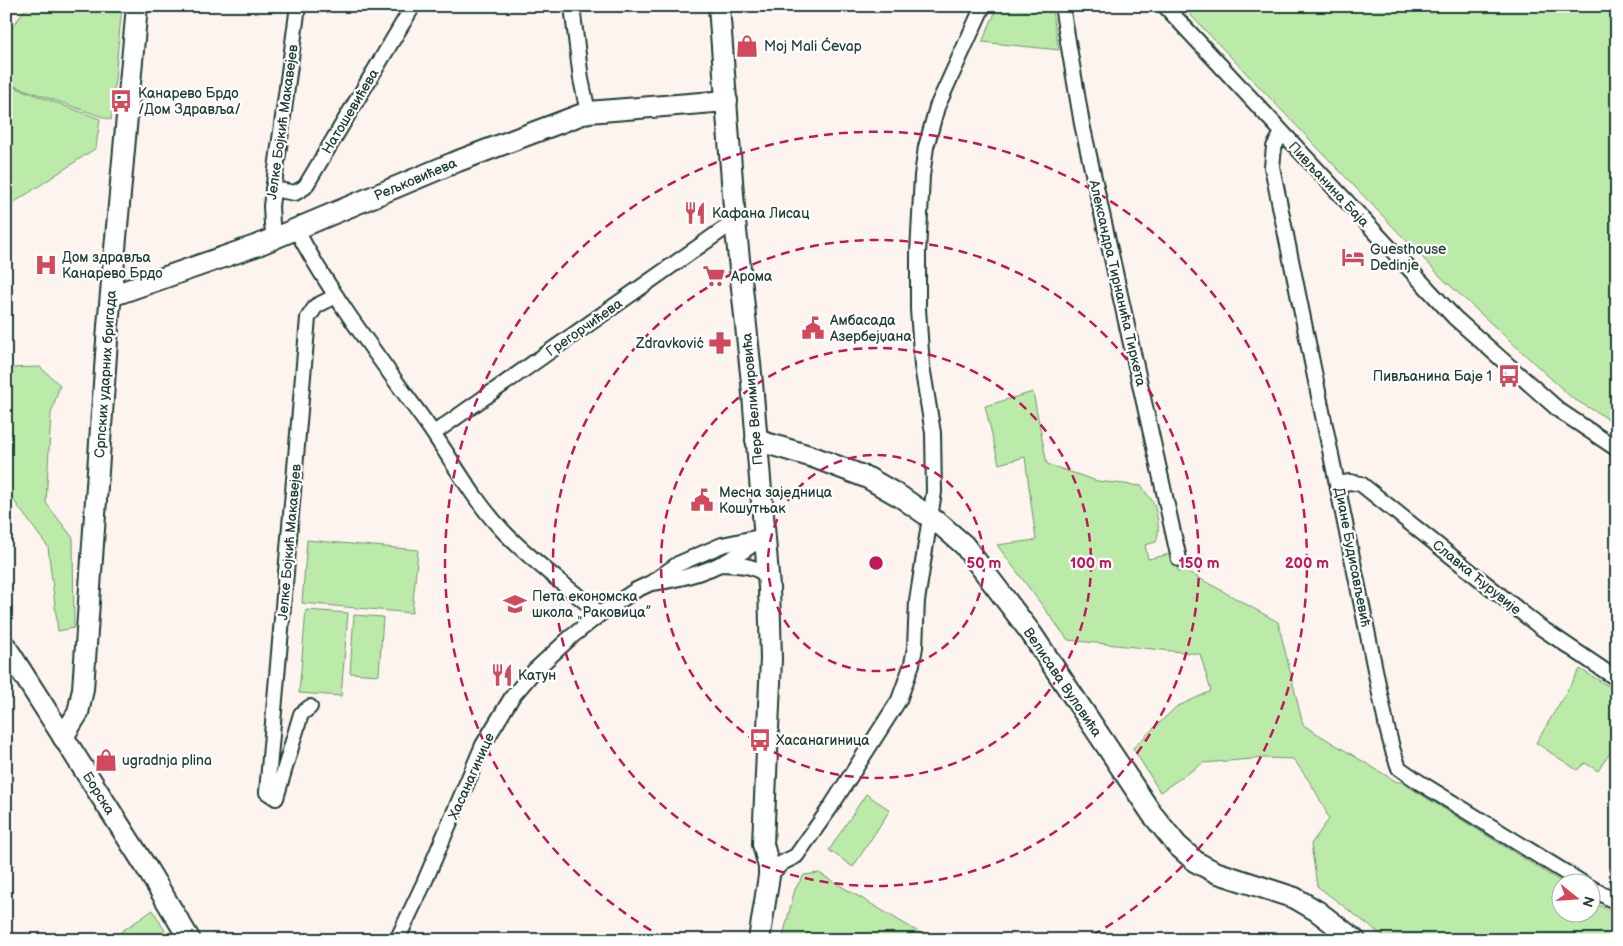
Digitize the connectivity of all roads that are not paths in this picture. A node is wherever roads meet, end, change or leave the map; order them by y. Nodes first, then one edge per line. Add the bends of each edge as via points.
1 (137, 6) edge
2 (298, 6) edge
3 (413, 6) edge
4 (572, 6) edge
5 (719, 6) edge
6 (983, 6) edge
7 (1062, 6) edge
8 (1165, 6) edge
9 (727, 101) junction
10 (588, 112) junction
11 (1282, 133) junction
12 (273, 189) junction
13 (735, 221) junction
14 (296, 229) junction
15 (274, 238) junction
16 (111, 296) junction
17 (336, 296) junction
18 (434, 433) junction
19 (756, 440) junction
20 (1617, 449) edge
21 (1338, 484) junction
22 (931, 517) junction
23 (764, 536) junction
24 (1180, 559) dead end
25 (719, 564) junction
26 (768, 578) junction
27 (651, 583) junction
28 (600, 614) junction
29 (6, 648) edge
30 (1617, 678) edge
31 (310, 707) dead end
32 (63, 737) junction
33 (1568, 874) edge
34 (769, 876) junction
35 (1600, 893) edge
36 (1617, 903) edge
37 (190, 940) edge
38 (397, 940) edge
39 (759, 940) edge
40 (1355, 940) edge

1 - 16 street, Српских ударних бригада
2 - 12 street, Јелке Бојкић Макавејев
3 - 12 street, Натошевићева via 305,188 294,193
4 - 10 street
5 - 9 street, Пере Велимировића
6 - 22 street via 937,107 922,176 917,281 922,366 933,433
7 - 24 street, Александра Тирнанића Тиркета via 1082,124
8 - 11 street, Пивљанина Баја
9 - 10 street, Рељковићева
9 - 13 street, Пере Велимировића
10 - 14 street, Рељковићева via 458,161
11 - 20 street, Пивљанина Баја via 1477,339 1560,411
11 - 21 street, Диане Будисављевић via 1274,147 1272,167
12 - 15 street, Јелке Бојкић Макавејев via 271,218
13 - 18 street, Грегорчићева
13 - 19 street, Пере Велимировића
14 - 15 street, Рељковићева
14 - 17 street
15 - 16 street, Рељковићева
16 - 32 street, Српских ударних бригада via 83,690 78,713
17 - 18 street
17 - 31 street, Јелке Бојкић Макавејев via 316,306 308,318 267,792 276,798 301,714
18 - 28 street via 479,502 504,532
19 - 22 street, Велисава Вуловића via 855,473 889,489
19 - 23 street, Пере Велимировића
21 - 30 street, Славка Ћурувије via 1361,484 1544,631
21 - 33 street, Диане Будисављевић via 1387,728 1399,768
22 - 34 street via 917,601 915,647 899,700 796,856 782,863
22 - 40 street, Велисава Вуловића via 964,545 1026,626 1177,846 1210,869 1302,902
23 - 25 street, Хасанагинице via 744,552
23 - 26 street, Пере Велимировића
23 - 27 street, Хасанагинице via 722,545 678,564
25 - 26 street, Хасанагинице via 755,569
25 - 27 street, Хасанагинице via 666,582
26 - 34 street, Пере Велимировића via 771,659 763,844
27 - 28 street, Хасанагинице
28 - 38 street, Хасанагинице via 534,671 496,722
29 - 32 street, Борска
32 - 37 street, Борска
34 - 39 street, Пере Велимировића
35 - 36 street

